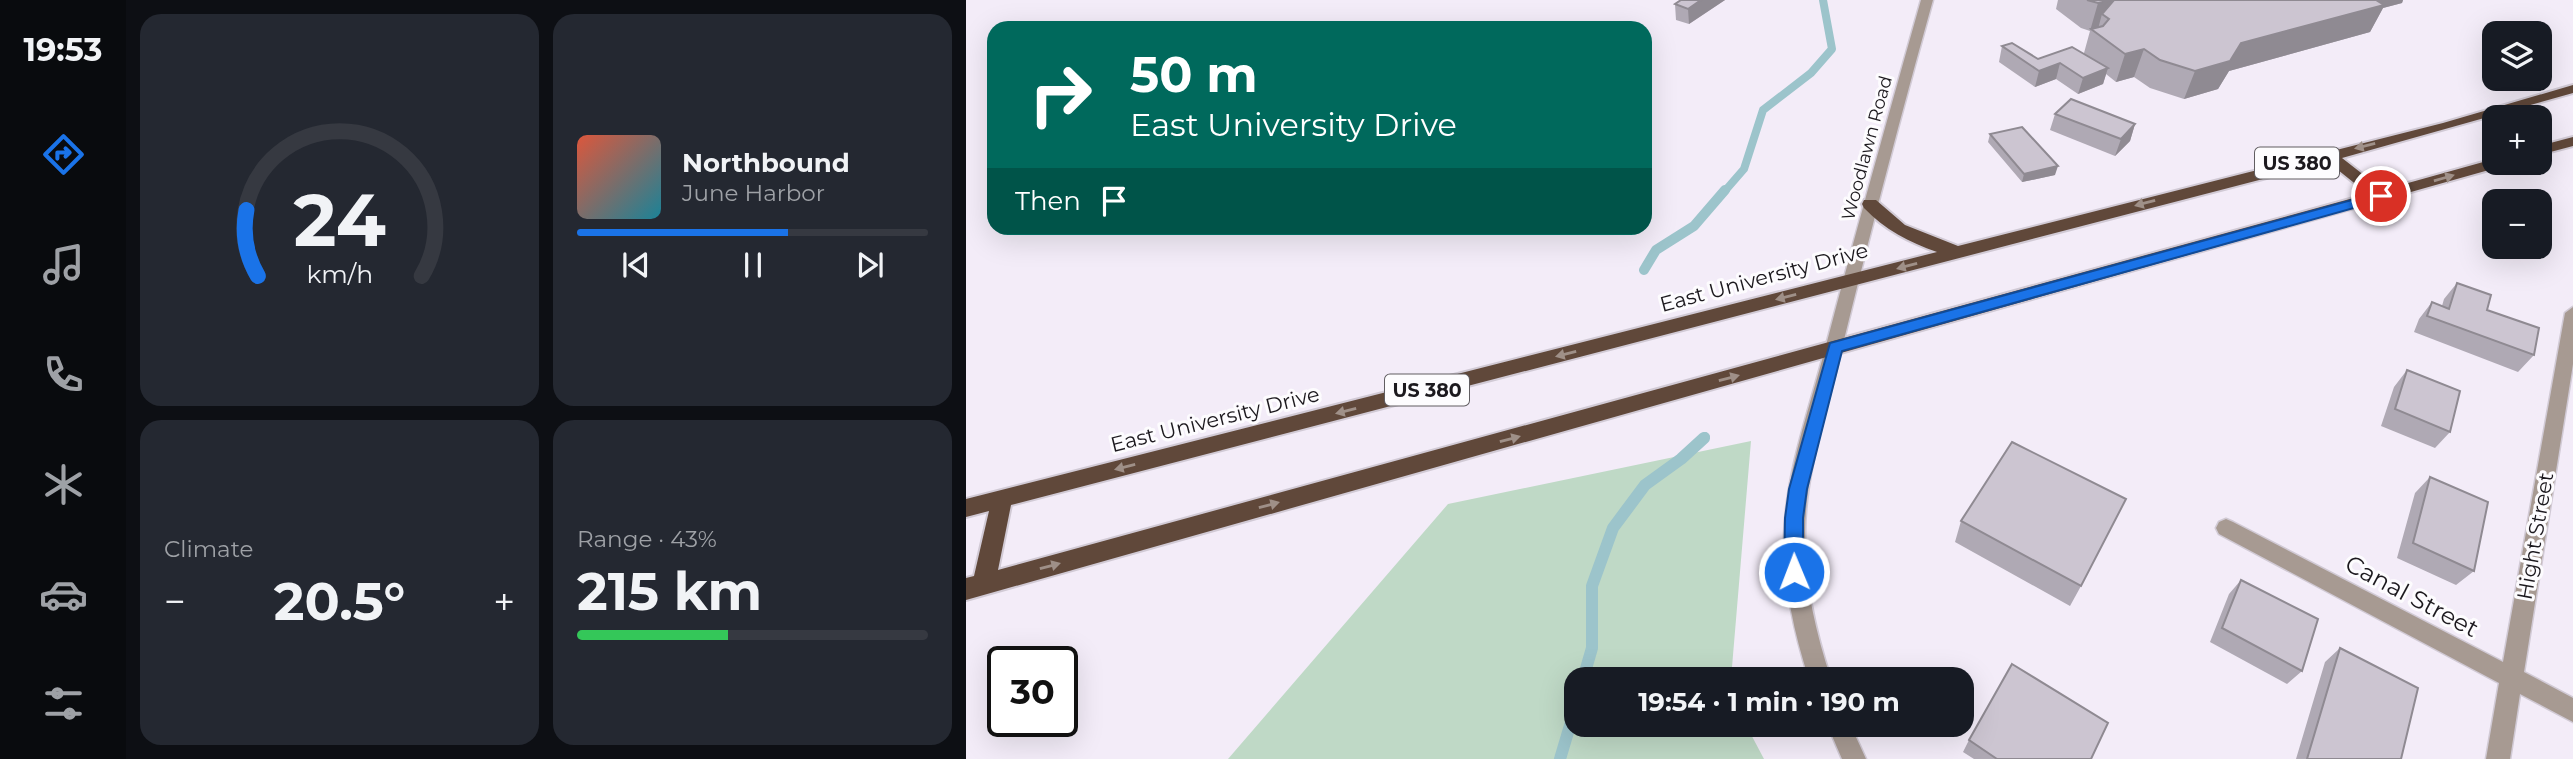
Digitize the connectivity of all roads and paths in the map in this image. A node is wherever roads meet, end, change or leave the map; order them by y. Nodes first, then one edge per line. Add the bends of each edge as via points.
1 (1927, 0) edge
2 (2573, 89) edge
3 (2573, 141) edge
4 (2552, 147) edge
5 (2329, 155) junction
6 (2482, 168) edge
7 (2381, 196) junction
8 (1870, 204) junction
9 (1958, 253) junction
10 (1852, 280) junction
11 (2573, 313) edge
12 (1835, 347) junction
13 (1002, 499) junction
14 (966, 508) edge
15 (2226, 528) dead end
16 (975, 586) edge
17 (1816, 667) edge
18 (2511, 678) junction
19 (2573, 710) edge
20 (1844, 737) edge
21 (1854, 759) edge
22 (2498, 759) edge

1 - 8 street, Woodlawn Road
2 -> 5 highway, East University Drive / US 380
3 - 4 highway
5 - 7 highway
5 -> 9 highway, East University Drive / US 380
7 -> 6 highway, US 380
7 - 12 highway, US 380
8 - 9 highway via 1901,231
8 - 10 street, Woodlawn Road
9 -> 10 highway, East University Drive / US 380
10 - 12 street, Woodlawn Road
10 -> 13 highway, East University Drive / US 380
11 - 18 street, Hight Street
16 -> 12 highway, US 380
12 - 17 street, Woodlawn Road via 1794,518 1798,603
13 - 14 highway, East University Drive / US 380
13 - 16 highway
15 - 18 street, Canal Street
18 - 19 street, Canal Street
18 - 22 street, Hight Street
20 - 21 street

